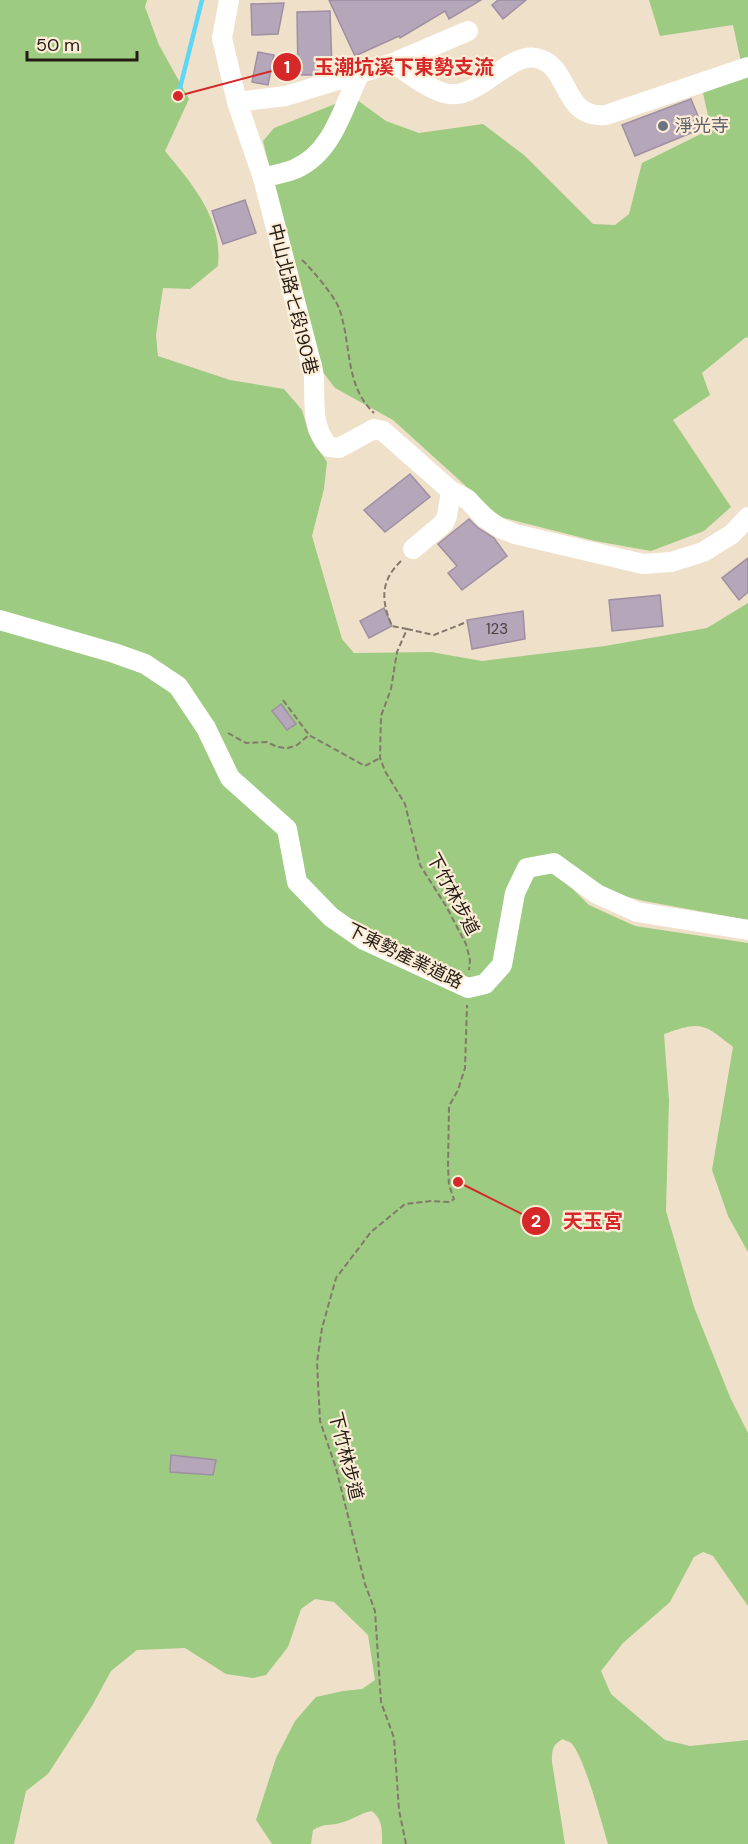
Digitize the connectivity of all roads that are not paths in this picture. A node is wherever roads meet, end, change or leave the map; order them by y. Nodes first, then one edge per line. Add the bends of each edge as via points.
1 (229, 0) edge
2 (468, 31) dead end
3 (393, 63) junction
4 (748, 68) edge
5 (360, 73) junction
6 (237, 102) junction
7 (263, 178) junction
8 (451, 491) junction
9 (748, 517) edge
10 (413, 549) road end
11 (0, 620) edge
12 (748, 930) edge

1 - 6 street, 中山北路七段190巷 via 222,38
2 - 3 street
3 - 4 street via 435,89 456,94 479,85 521,58 536,58 548,63 559,75 579,108 596,116
3 - 5 street
5 - 6 street via 286,96
5 - 7 street via 341,119 323,146 296,168
6 - 7 street, 中山北路七段190巷
7 - 8 street, 中山北路七段190巷 via 314,376 313,409 322,440 329,447 339,448 374,429 383,431
8 - 9 street, 中山北路七段190巷 via 467,498 485,518 515,534 643,564 672,562 703,552 732,534
8 - 10 street via 444,523
11 - 12 street, 下東勢產業道路 via 135,660 178,686 206,728 230,778 287,829 297,882 331,918 364,940 468,988 485,984 502,965 515,893 526,868 554,863 597,894 637,912

